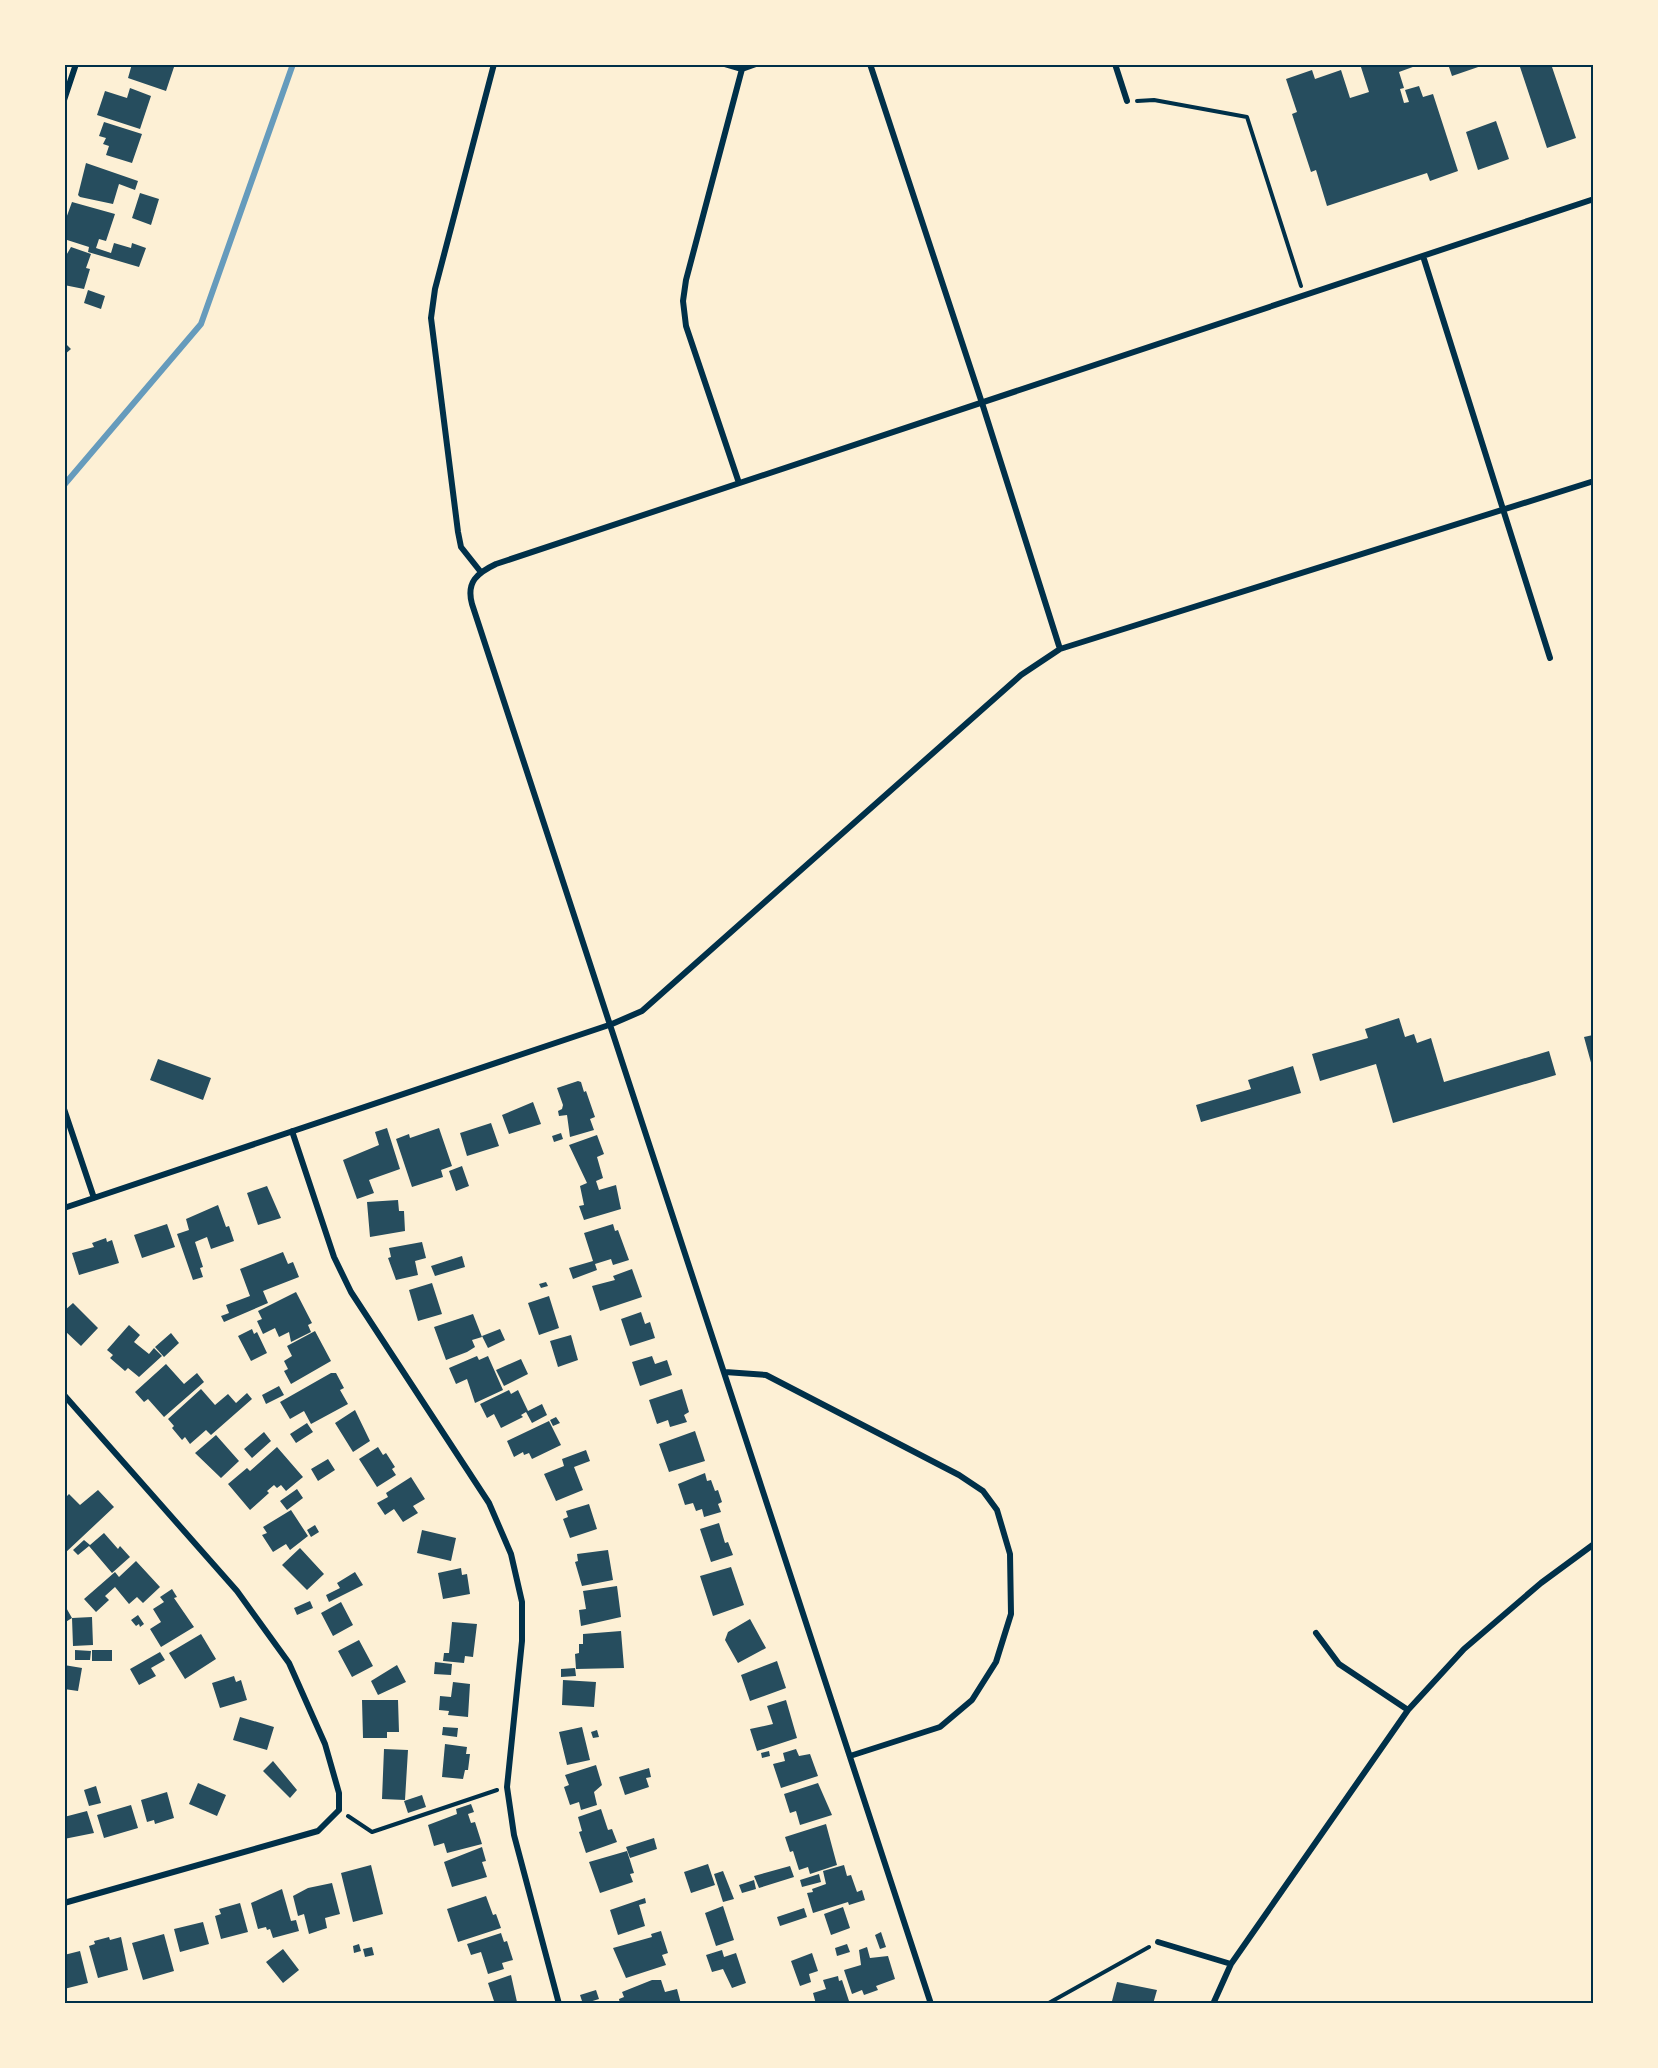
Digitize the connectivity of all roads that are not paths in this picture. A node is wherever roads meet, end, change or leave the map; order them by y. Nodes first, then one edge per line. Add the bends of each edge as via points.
1 (76, 64) edge
2 (494, 64) edge
3 (725, 64) edge
4 (756, 64) edge
5 (870, 64) edge
6 (1115, 64) edge
7 (742, 69) junction
8 (64, 100) edge
9 (1127, 101) road end
10 (1593, 199) edge
11 (1423, 256) junction
12 (982, 402) junction
13 (1593, 481) edge
14 (739, 483) junction
15 (1503, 508) junction
16 (480, 571) junction
17 (1060, 649) junction
18 (1550, 658) dead end
19 (612, 1024) junction
20 (64, 1109) edge
21 (292, 1131) junction
22 (94, 1198) junction
23 (64, 1208) edge
24 (725, 1372) junction
25 (64, 1395) edge
26 (1593, 1544) edge
27 (1316, 1633) dead end
28 (1408, 1710) junction
29 (850, 1756) junction
30 (64, 1902) edge
31 (1158, 1942) road end
32 (1231, 1964) junction
33 (559, 2004) edge
34 (931, 2004) edge
35 (1213, 2004) edge

1 - 8 street
2 - 16 street via 432,310 460,539
3 - 7 street
4 - 7 street
5 - 12 street
6 - 9 street
7 - 14 street via 683,301 686,326
10 - 11 street
11 - 12 street
11 - 15 street
12 - 14 street
12 - 17 street
13 - 15 street
14 - 16 street
15 - 17 street
15 - 18 street
16 - 19 street via 471,585 472,604
17 - 19 street via 1021,675 648,1006
19 - 21 street
19 - 24 street
20 - 22 street
21 - 22 street
21 - 33 street via 334,1257 351,1292 489,1503 511,1554 522,1602 522,1641 507,1787 514,1835
22 - 23 street
24 - 29 street
24 - 29 street via 766,1375 959,1475 983,1491 997,1510 1010,1554 1011,1614 996,1662 972,1700 940,1727
25 - 30 street via 237,1592 290,1663 325,1744 339,1793 339,1810 318,1831
26 - 28 street via 1464,1649
27 - 28 street via 1339,1664
28 - 32 street
29 - 34 street
31 - 32 street
32 - 35 street

